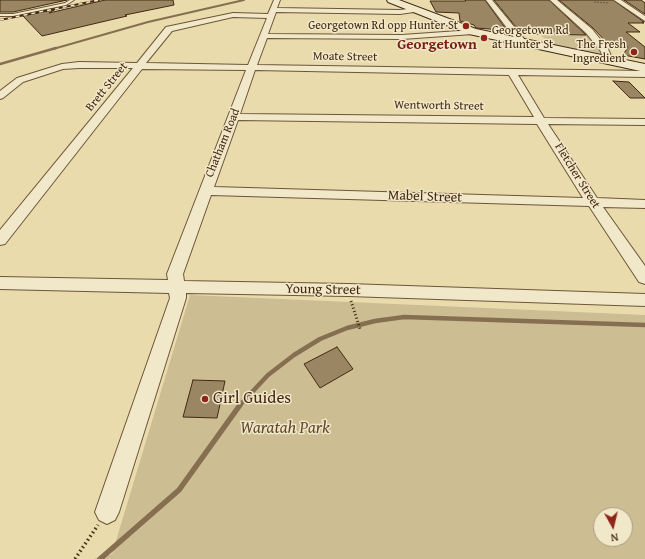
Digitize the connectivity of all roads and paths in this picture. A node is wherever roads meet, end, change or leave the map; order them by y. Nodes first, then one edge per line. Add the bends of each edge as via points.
1 (72, 0) edge
2 (277, 0) edge
3 (391, 0) edge
4 (489, 0) edge
5 (553, 0) edge
6 (617, 0) edge
7 (414, 10) junction
8 (272, 13) junction
9 (0, 15) edge
10 (645, 19) edge
11 (473, 32) junction
12 (264, 36) junction
13 (522, 42) junction
14 (605, 60) junction
15 (141, 66) junction
16 (252, 68) junction
17 (645, 68) edge
18 (512, 72) junction
19 (645, 74) edge
20 (0, 96) edge
21 (233, 117) junction
22 (541, 121) junction
23 (645, 122) edge
24 (205, 191) junction
25 (593, 203) junction
26 (645, 204) edge
27 (0, 240) edge
28 (645, 278) edge
29 (0, 283) edge
30 (178, 287) junction
31 (645, 300) edge
32 (356, 318) dead end
33 (360, 329) dead end
34 (107, 512) joint
35 (75, 558) edge

1 - 9 lane via 66,4 13,15
2 - 8 street, Chatham Road
3 - 7 street
4 - 13 street
5 - 14 street via 589,31 604,49 607,56
6 - 10 street
7 - 8 street, Brett Street
7 - 11 street
8 - 12 street, Chatham Road
8 - 15 street, Brett Street via 233,15 169,29
11 - 12 street via 402,37
11 - 13 street
12 - 16 street, Chatham Road
13 - 14 street
14 - 17 street
15 - 16 street, Moate Street
15 - 20 street, Moate Street via 62,66 20,80
15 - 27 street, Brett Street
16 - 18 street, Moate Street
16 - 21 street, Chatham Road
18 - 19 street, Moate Street
18 - 22 street, Fletcher Street
21 - 22 street, Wentworth Street
21 - 24 street, Chatham Road
22 - 23 street, Wentworth Street
22 - 25 street, Fletcher Street
24 - 25 street, Mabel Street
24 - 30 street, Chatham Road via 175,274
25 - 26 street, Mabel Street
25 - 28 street, Fletcher Street
29 - 30 street, Young Street
30 - 31 street, Young Street
30 - 34 street, Chatham Road via 178,298
32 - 33 path
34 - 35 path

